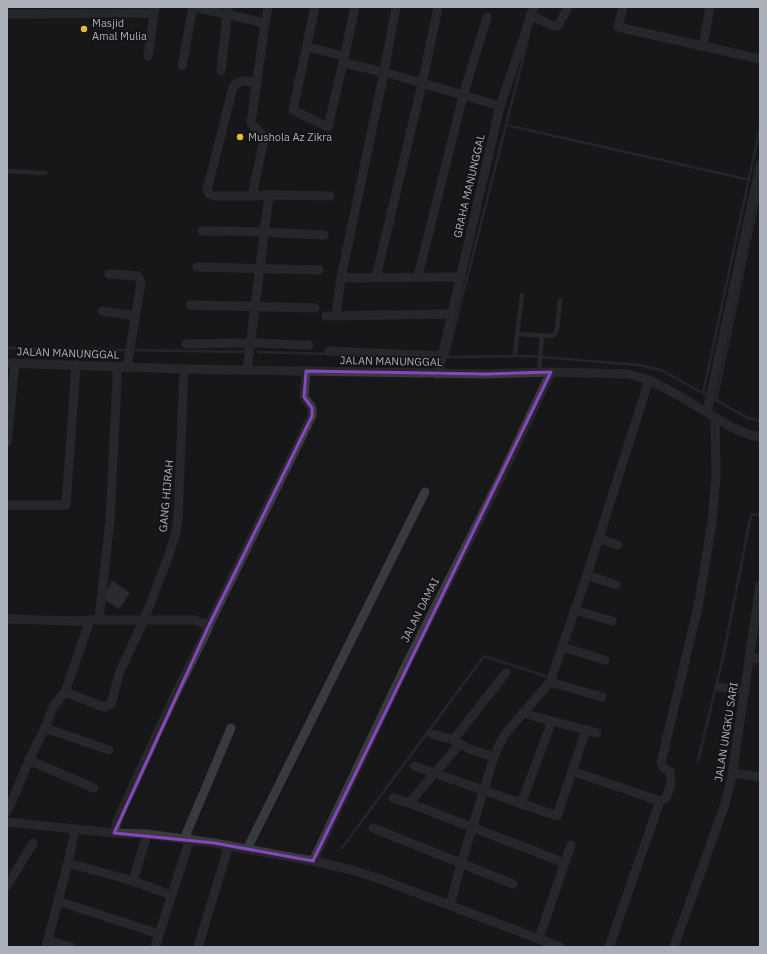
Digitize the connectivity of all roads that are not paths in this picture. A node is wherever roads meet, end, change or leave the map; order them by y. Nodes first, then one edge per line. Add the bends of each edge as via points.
1 (194, 7) edge
2 (268, 7) edge
3 (315, 7) edge
4 (355, 7) edge
5 (396, 7) edge
6 (438, 7) edge
7 (568, 7) edge
8 (623, 7) edge
9 (710, 7) edge
10 (155, 10) edge
11 (227, 11) edge
12 (532, 11) edge
13 (7, 14) edge
14 (487, 17) dead end
15 (265, 22) junction
16 (703, 46) junction
17 (306, 47) junction
18 (148, 56) dead end
19 (344, 59) junction
20 (760, 59) edge
21 (182, 66) dead end
22 (220, 71) dead end
23 (384, 72) junction
24 (257, 82) junction
25 (422, 84) junction
26 (463, 96) junction
27 (500, 106) junction
28 (760, 165) edge
29 (7, 170) edge
30 (45, 173) dead end
31 (269, 195) junction
32 (252, 196) junction
33 (330, 196) dead end
34 (202, 231) dead end
35 (264, 232) junction
36 (324, 235) dead end
37 (196, 268) dead end
38 (260, 269) junction
39 (319, 270) dead end
40 (109, 274) dead end
41 (418, 276) junction
42 (376, 277) junction
43 (461, 277) junction
44 (341, 278) junction
45 (522, 295) dead end
46 (560, 300) dead end
47 (190, 305) dead end
48 (255, 307) junction
49 (315, 308) dead end
50 (102, 311) dead end
51 (451, 314) junction
52 (135, 316) junction
53 (517, 334) junction
54 (542, 336) junction
55 (186, 344) dead end
56 (250, 345) junction
57 (309, 345) dead end
58 (330, 351) dead end
59 (515, 353) dead end
60 (441, 357) junction
61 (11, 363) edge
62 (76, 365) junction
63 (117, 367) junction
64 (127, 367) junction
65 (184, 369) junction
66 (247, 370) junction
67 (539, 371) junction
68 (306, 372) junction
69 (551, 372) junction
70 (438, 373) junction
71 (649, 380) junction
72 (707, 411) junction
73 (716, 418) junction
74 (760, 437) edge
75 (7, 442) edge
76 (425, 492) dead end
77 (7, 505) edge
78 (598, 538) junction
79 (618, 545) dead end
80 (587, 575) junction
81 (616, 585) dead end
82 (760, 585) edge
83 (574, 610) junction
84 (7, 619) edge
85 (94, 620) junction
86 (144, 620) junction
87 (612, 621) dead end
88 (209, 625) junction
89 (562, 647) junction
90 (749, 658) junction
91 (760, 659) edge
92 (605, 660) dead end
93 (506, 673) dead end
94 (550, 682) junction
95 (719, 687) dead end
96 (65, 692) junction
97 (745, 692) junction
98 (602, 697) dead end
99 (522, 713) junction
100 (552, 721) junction
101 (45, 728) junction
102 (231, 728) dead end
103 (586, 730) junction
104 (598, 733) dead end
105 (432, 734) dead end
106 (456, 742) junction
107 (110, 750) dead end
108 (494, 757) junction
109 (29, 760) junction
110 (414, 766) dead end
111 (572, 771) junction
112 (435, 773) junction
113 (733, 773) junction
114 (760, 777) edge
115 (94, 788) dead end
116 (484, 791) junction
117 (393, 798) dead end
118 (660, 801) junction
119 (409, 803) junction
120 (521, 804) junction
121 (7, 812) edge
122 (7, 822) edge
123 (473, 827) junction
124 (373, 828) dead end
125 (76, 830) junction
126 (114, 833) junction
127 (147, 834) junction
128 (187, 839) junction
129 (33, 843) dead end
130 (571, 845) dead end
131 (228, 846) junction
132 (247, 849) junction
133 (313, 860) junction
134 (68, 863) junction
135 (565, 863) junction
136 (461, 864) junction
137 (133, 881) junction
138 (513, 884) dead end
139 (7, 886) edge
140 (171, 895) junction
141 (58, 901) junction
142 (450, 905) junction
143 (159, 934) junction
144 (539, 938) junction
145 (47, 943) edge
146 (71, 947) edge
147 (155, 947) edge
148 (198, 947) edge
149 (560, 947) edge
150 (609, 947) edge
151 (674, 947) edge

1 - 11 street
1 - 21 street
2 - 15 street
3 - 17 street
4 - 19 street
5 - 23 street
6 - 25 street
7 - 12 street via 558,26 553,26
8 - 16 street via 618,27
9 - 16 street
10 - 13 street
10 - 18 street
11 - 15 street
11 - 22 street
12 - 27 street, GRAHA MANUNGGAL
14 - 26 street
15 - 24 street
16 - 20 street
17 - 19 street
17 - 19 street via 293,110 328,127
19 - 23 street
23 - 25 street
23 - 44 street
24 - 32 street via 251,123 264,139
24 - 32 street via 239,82 233,87 207,190 215,196
25 - 26 street
25 - 42 street
26 - 27 street
26 - 41 street
27 - 43 street, GRAHA MANUNGGAL
28 - 72 street
29 - 30 lane
31 - 32 street
31 - 33 street
31 - 35 street
34 - 35 street
35 - 36 street
35 - 38 street
37 - 38 street
38 - 39 street
38 - 48 street
40 - 52 street via 138,276 140,283
41 - 42 street
41 - 43 street
42 - 44 street
43 - 51 street, GRAHA MANUNGGAL
44 - 51 street via 331,316
45 - 53 lane
46 - 54 lane via 556,332 551,336
47 - 48 street
48 - 49 street
48 - 56 street
50 - 52 street
51 - 60 street, GRAHA MANUNGGAL
52 - 64 street
53 - 54 lane
53 - 59 lane
54 - 67 lane
55 - 56 street
56 - 57 street
56 - 66 street
58 - 60 street
60 - 70 street, GRAHA MANUNGGAL
61 - 62 street, JALAN MANUNGGAL
61 - 75 street
62 - 63 street, JALAN MANUNGGAL
62 - 77 street via 66,505
63 - 64 street, JALAN MANUNGGAL
63 - 85 street via 110,520
64 - 65 street, JALAN MANUNGGAL
65 - 66 street, JALAN MANUNGGAL
65 - 86 street, GANG HIJRAH via 178,518 175,536
66 - 68 street, JALAN MANUNGGAL
67 - 69 street, JALAN MANUNGGAL
67 - 70 street, JALAN MANUNGGAL
68 - 70 street, JALAN MANUNGGAL
68 - 88 street via 304,397 312,408 312,416
69 - 71 street, JALAN MANUNGGAL via 623,374
69 - 133 street, JALAN DAMAI
71 - 72 street, JALAN MANUNGGAL
71 - 78 street
72 - 73 street, JALAN MANUNGGAL
73 - 74 street, JALAN MANUNGGAL via 730,427
73 - 118 street via 716,476 712,522 698,602 661,763 670,772 671,784 666,798
76 - 132 street
78 - 79 street
78 - 80 street
80 - 81 street
80 - 83 street
82 - 90 street, JALAN UNGKU SARI
83 - 87 street
83 - 89 street
84 - 85 street
85 - 86 street
85 - 96 street
86 - 88 street via 195,620
86 - 96 street, GANG HIJRAH via 120,671 111,704 104,707
88 - 126 street via 117,821
89 - 92 street
89 - 94 street
90 - 91 street
90 - 97 street, JALAN UNGKU SARI
93 - 106 street
94 - 98 street
94 - 99 street
95 - 97 street
96 - 101 street via 54,706
97 - 113 street, JALAN UNGKU SARI
99 - 100 street
99 - 108 street via 505,734
100 - 103 street
100 - 120 street
101 - 107 street
101 - 109 street
102 - 128 street
103 - 104 street
103 - 111 street
105 - 106 street
106 - 108 street
106 - 112 street
108 - 116 street
109 - 115 street
109 - 121 street
110 - 112 street
111 - 118 street
111 - 120 street via 557,816
112 - 116 street
112 - 119 street
113 - 114 street
113 - 151 street, JALAN UNGKU SARI via 725,804
116 - 120 street
116 - 123 street
117 - 119 street
118 - 150 street
119 - 123 street
122 - 125 street
123 - 135 street
123 - 136 street
124 - 136 street
125 - 126 street
125 - 134 street
126 - 127 street
127 - 128 street
127 - 137 street
128 - 131 street
128 - 140 street
129 - 139 street
130 - 135 street
131 - 132 street
131 - 148 street
132 - 133 street
133 - 142 street via 380,879
134 - 137 street
134 - 141 street
135 - 144 street
136 - 138 street
136 - 142 street
137 - 140 street
140 - 143 street
141 - 143 street
141 - 145 street
142 - 144 street
143 - 147 street
144 - 149 street
145 - 146 street

